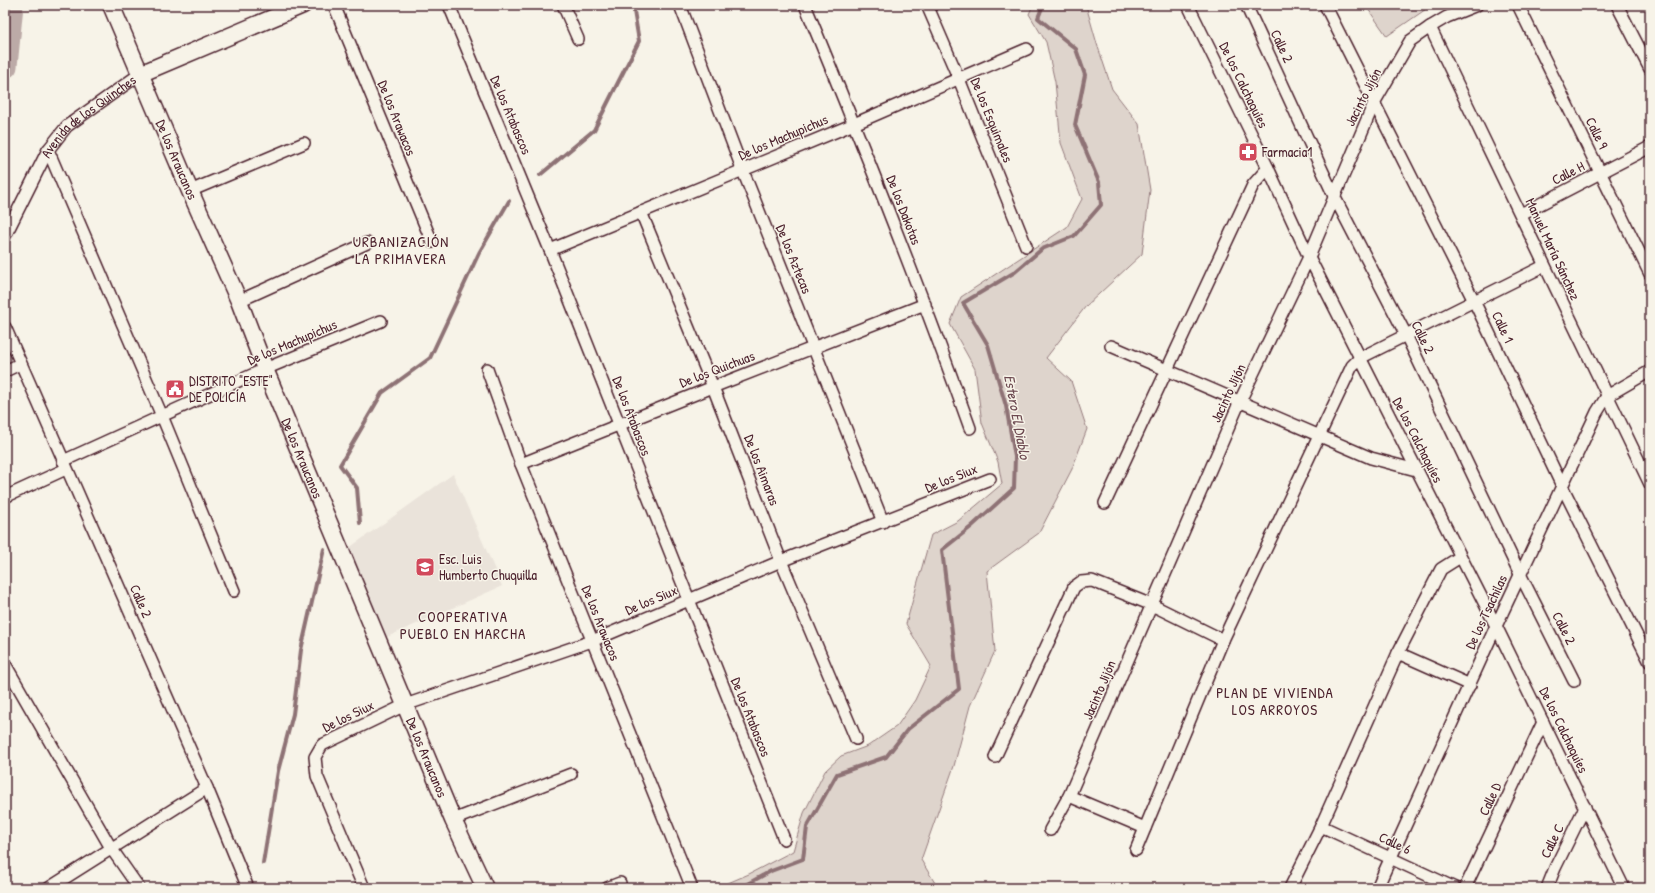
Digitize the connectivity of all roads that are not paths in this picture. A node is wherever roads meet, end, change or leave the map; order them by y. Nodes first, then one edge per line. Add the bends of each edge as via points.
1 (111, 5) edge
2 (303, 5) edge
3 (334, 5) edge
4 (449, 5) edge
5 (563, 5) edge
6 (680, 5) edge
7 (805, 5) edge
8 (928, 5) edge
9 (1188, 5) edge
10 (1246, 5) edge
11 (1325, 5) edge
12 (1478, 5) edge
13 (1518, 5) edge
14 (1617, 5) edge
15 (1430, 27) junction
16 (578, 39) dead end
17 (1027, 49) dead end
18 (1650, 69) edge
19 (140, 74) junction
20 (959, 79) junction
21 (1374, 103) junction
22 (854, 124) junction
23 (304, 143) dead end
24 (1650, 147) edge
25 (48, 150) junction
26 (1268, 168) junction
27 (743, 171) junction
28 (1600, 173) junction
29 (190, 191) junction
30 (1334, 196) junction
31 (641, 212) junction
32 (1521, 214) junction
33 (5, 236) edge
34 (432, 242) dead end
35 (367, 243) dead end
36 (1026, 246) dead end
37 (550, 250) junction
38 (1309, 257) junction
39 (1544, 266) junction
40 (1650, 274) edge
41 (239, 301) junction
42 (1474, 301) junction
43 (925, 304) junction
44 (381, 321) dead end
45 (5, 327) edge
46 (1406, 335) junction
47 (1111, 346) dead end
48 (813, 348) junction
49 (1360, 358) junction
50 (20, 364) junction
51 (265, 369) junction
52 (486, 369) dead end
53 (1168, 370) junction
54 (5, 371) edge
55 (1650, 371) edge
56 (713, 387) junction
57 (1607, 396) junction
58 (1240, 401) junction
59 (162, 416) junction
60 (620, 424) junction
61 (970, 428) dead end
62 (1319, 436) junction
63 (521, 464) junction
64 (64, 465) junction
65 (1416, 470) junction
66 (990, 479) dead end
67 (1650, 484) edge
68 (1562, 486) junction
69 (5, 496) edge
70 (1105, 503) dead end
71 (883, 522) junction
72 (1460, 557) junction
73 (781, 562) junction
74 (1520, 574) junction
75 (234, 591) dead end
76 (688, 600) junction
77 (1152, 605) junction
78 (1496, 626) junction
79 (1223, 640) junction
80 (592, 641) junction
81 (1398, 653) junction
82 (1650, 662) edge
83 (5, 664) edge
84 (1574, 681) dead end
85 (1470, 685) junction
86 (405, 705) junction
87 (1543, 722) junction
88 (856, 739) dead end
89 (995, 757) dead end
90 (571, 774) dead end
91 (207, 788) junction
92 (1069, 796) junction
93 (1585, 808) junction
94 (453, 820) junction
95 (1321, 826) junction
96 (1145, 828) junction
97 (1050, 830) dead end
98 (784, 839) dead end
99 (111, 848) junction
100 (1136, 850) dead end
101 (1390, 858) junction
102 (620, 883) dead end
103 (49, 888) edge
104 (139, 888) edge
105 (248, 888) edge
106 (364, 888) edge
107 (485, 888) edge
108 (607, 888) edge
109 (692, 888) edge
110 (1290, 888) edge
111 (1377, 888) edge
112 (1455, 888) edge
113 (1465, 888) edge
114 (1547, 888) edge
115 (1624, 888) edge

1 - 19 street, De los Araucanos
2 - 19 street, Avenida de los Quinches
3 - 34 street, De los Arawacos
4 - 37 street, De los Atabascos
5 - 16 street
6 - 27 street, De los Aztecas
7 - 22 street, De los Dakotas
8 - 20 street, De los Esquimales
9 - 26 street, De los Calchaquíes
10 - 30 street, Calle 2
11 - 21 street, Calle 1
12 - 15 street, Jacinto Jijón via 1447,17
13 - 28 street, Calle 9
14 - 18 street
15 - 21 street, Jacinto Jijón via 1410,41
15 - 32 street, Manuel María Sánchez
17 - 20 street, De los Machupichus
19 - 25 street, Avenida de los Quinches via 67,126
19 - 29 street, De los Araucanos
20 - 22 street, De los Machupichus
20 - 36 street, De los Esquimales
21 - 30 street, Jacinto Jijón
21 - 42 street, Calle 1
22 - 27 street, De los Machupichus
22 - 43 street, De los Dakotas
23 - 29 street
24 - 28 street, Calle H
25 - 33 street, Avenida de los Quinches
25 - 59 street
26 - 38 street, De los Calchaquíes
26 - 53 street via 1253,185
27 - 31 street, De los Machupichus
27 - 48 street, De los Aztecas
28 - 32 street, Calle H
28 - 40 street, Calle 9
29 - 41 street, De los Araucanos
30 - 38 street, Jacinto Jijón
30 - 46 street, Calle 2
31 - 37 street, De los Machupichus
31 - 56 street, De los Aimaras
32 - 39 street, Manuel María Sánchez
35 - 41 street
37 - 60 street, De los Atabascos
38 - 49 street, De los Calchaquíes
38 - 58 street, Jacinto Jijón
39 - 42 street
39 - 57 street, Manuel María Sánchez
41 - 51 street, De los Araucanos
42 - 46 street
42 - 68 street, Calle 1
43 - 48 street, De los Quichuas
43 - 61 street, De los Dakotas
44 - 51 street, De los Machupichus
45 - 50 street, Calle 2
46 - 49 street
46 - 74 street, Calle 2
47 - 53 street
48 - 56 street, De los Quichuas
48 - 71 street, De los Aztecas
49 - 62 street via 1352,366
49 - 65 street, De los Calchaquíes
50 - 54 street
50 - 64 street, Calle 2
51 - 59 street, De los Machupichus
51 - 86 street, De los Araucanos
52 - 63 street, De los Arawacos
53 - 58 street
53 - 70 street
55 - 57 street, De los Tsachilas
56 - 60 street, De los Quichuas
56 - 73 street, De los Aimaras
57 - 67 street, Manuel María Sánchez
57 - 68 street, De los Tsachilas
58 - 62 street
58 - 77 street, Jacinto Jijón
59 - 64 street, De los Machupichus
59 - 75 street
60 - 63 street, De los Quichuas
60 - 76 street, De los Atabascos
62 - 65 street via 1371,458
62 - 79 street
63 - 80 street, De los Arawacos
64 - 69 street, De los Machupichus
64 - 91 street, Calle 2
65 - 72 street, De los Calchaquíes
66 - 71 street, De los Siux
68 - 74 street, De los Tsachilas
68 - 82 street, Calle 1
71 - 73 street, De los Siux
72 - 78 street, De los Calchaquíes
72 - 81 street via 1441,569
73 - 76 street, De los Siux
73 - 88 street, De los Aimaras
74 - 78 street, De los Tsachilas
74 - 84 street, Calle 2
76 - 80 street, De los Siux
76 - 98 street, De los Atabascos
77 - 79 street
77 - 89 street via 1092,581 1081,582 1074,587
77 - 92 street, Jacinto Jijón
78 - 85 street, De los Tsachilas
78 - 87 street, De los Calchaquíes
79 - 96 street
80 - 86 street, De los Siux
80 - 109 street, De los Arawacos
81 - 85 street
81 - 95 street
83 - 99 street
85 - 101 street, De los Tsachilas
86 - 94 street, De los Araucanos
86 - 106 street, De los Siux via 322,745 315,757 317,776
87 - 93 street, De los Calchaquíes
87 - 113 street, Calle D
90 - 94 street
91 - 99 street
91 - 105 street, Calle 2
92 - 96 street
92 - 97 street, Jacinto Jijón
93 - 114 street, Calle C
93 - 115 street, De los Calchaquíes
94 - 107 street, De los Araucanos
95 - 101 street, Calle 6
95 - 110 street
96 - 100 street
99 - 103 street
99 - 104 street
101 - 111 street, De los Tsachilas
101 - 112 street, Calle 6
102 - 108 street

